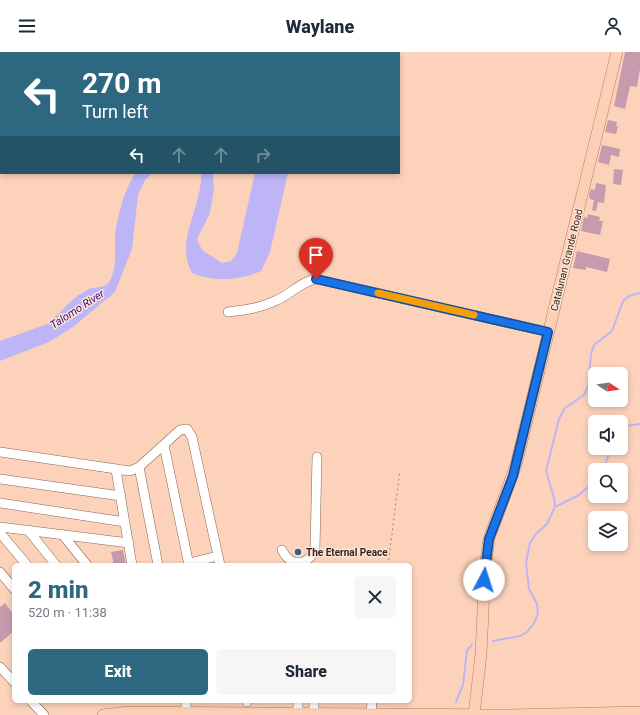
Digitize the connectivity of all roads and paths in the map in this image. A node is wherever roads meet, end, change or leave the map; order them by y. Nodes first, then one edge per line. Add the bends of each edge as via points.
1 (617, 52) edge
2 (228, 312) dead end
3 (548, 332) junction
4 (164, 445) junction
5 (0, 452) edge
6 (317, 457) dead end
7 (139, 467) junction
8 (116, 470) junction
9 (400, 470) dead end
10 (0, 479) edge
11 (121, 496) junction
12 (0, 502) edge
13 (125, 522) junction
14 (0, 527) edge
15 (28, 530) junction
16 (0, 533) edge
17 (62, 534) junction
18 (129, 542) junction
19 (282, 550) dead end
20 (219, 561) edge
21 (25, 563) edge
22 (54, 563) edge
23 (85, 563) edge
24 (132, 563) edge
25 (158, 563) edge
26 (189, 563) edge
27 (199, 563) edge
28 (296, 563) edge
29 (299, 563) edge
30 (388, 563) edge
31 (0, 572) edge
32 (12, 587) edge
33 (0, 667) edge
34 (12, 680) edge
35 (33, 703) edge
36 (298, 703) edge
37 (314, 703) edge
38 (372, 703) edge
39 (183, 707) edge
40 (640, 712) edge
41 (298, 713) junction
42 (314, 713) junction
43 (371, 714) junction
44 (556, 714) edge
45 (44, 715) edge
46 (103, 715) edge
47 (474, 715) edge

1 - 3 main road, Catalunan Grande Road
2 - 3 street via 259,308 279,300 307,280 316,279
3 - 47 main road, Catalunan Grande Road via 516,465 488,547
4 - 7 street
4 - 20 street via 183,429 190,433
4 - 26 street
5 - 8 street
6 - 29 street via 316,546 312,554
7 - 8 street via 130,471
7 - 25 street
8 - 11 street
9 - 30 path
10 - 11 street
11 - 13 street
12 - 13 street
13 - 18 street
14 - 15 street
15 - 17 street
15 - 22 street
16 - 21 street
17 - 18 street
17 - 23 street
18 - 24 street
19 - 28 street via 288,560
20 - 27 street
31 - 32 street
33 - 34 street
35 - 45 street
36 - 41 street
37 - 42 street
38 - 43 street
39 - 41 main road
39 - 46 main road
40 - 44 main road
41 - 42 main road
42 - 43 main road
43 - 47 main road
44 - 47 main road

